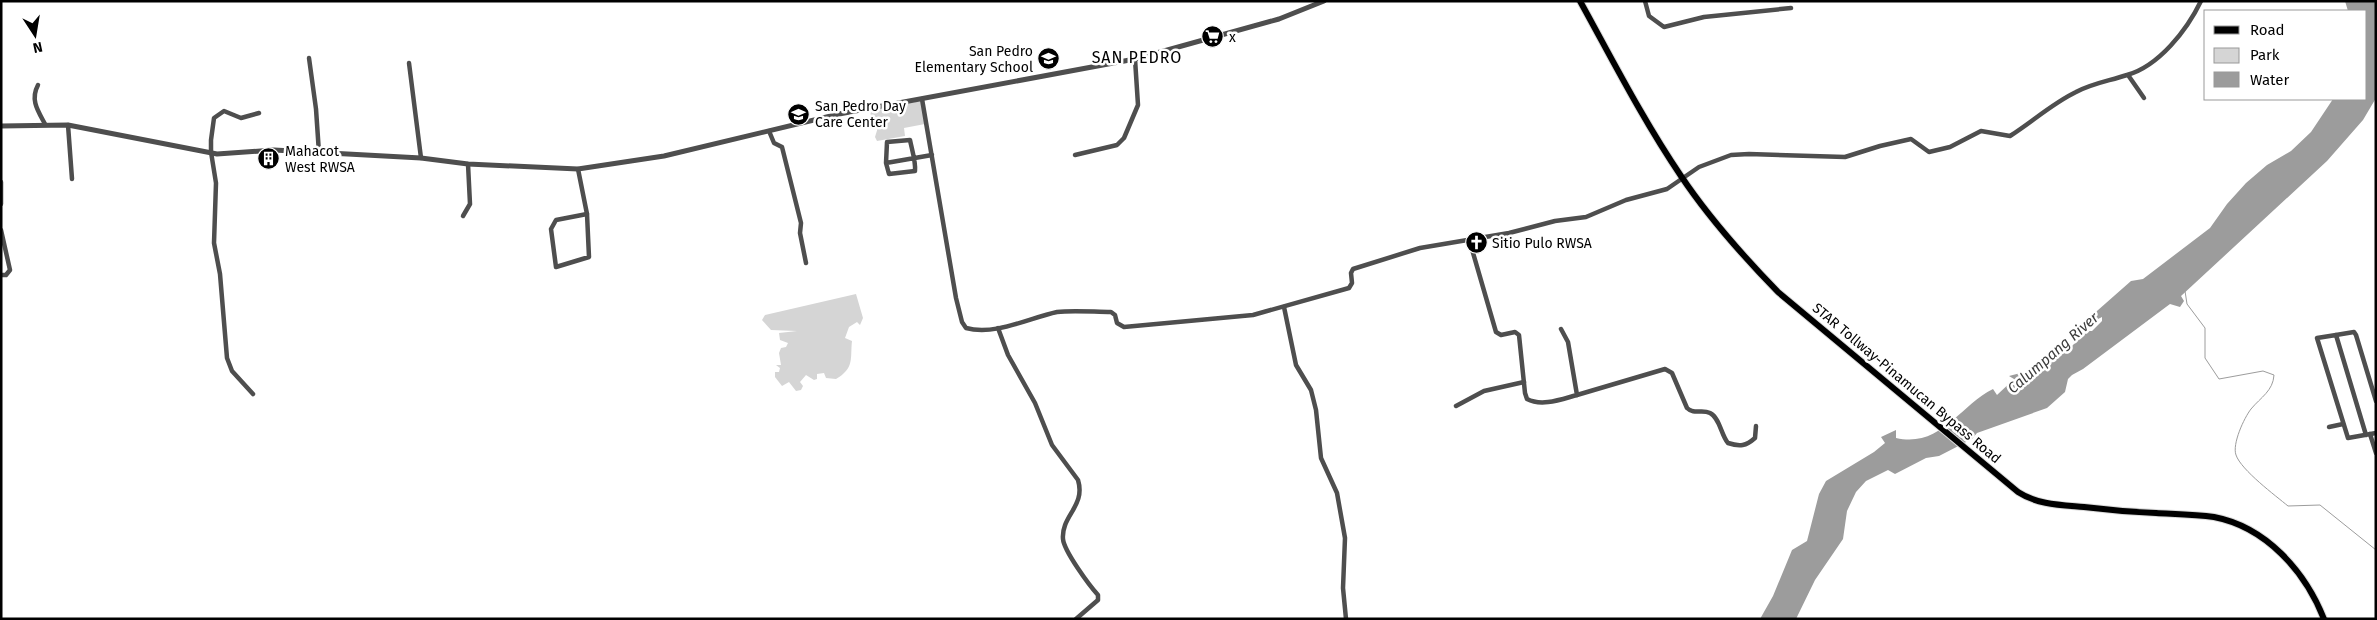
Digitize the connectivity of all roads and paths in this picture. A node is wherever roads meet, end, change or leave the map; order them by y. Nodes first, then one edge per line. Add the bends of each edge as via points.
1 (1324, 1) edge
2 (1580, 1) edge
3 (1645, 1) edge
4 (2201, 1) edge
5 (1790, 8) dead end
6 (309, 58) dead end
7 (1135, 59) junction
8 (410, 63) dead end
9 (2128, 75) junction
10 (38, 85) dead end
11 (2144, 98) dead end
12 (922, 99) junction
13 (259, 114) dead end
14 (45, 124) junction
15 (68, 125) junction
16 (1, 126) edge
17 (769, 131) junction
18 (211, 152) junction
19 (319, 153) junction
20 (932, 155) junction
21 (1075, 155) dead end
22 (420, 158) junction
23 (914, 158) junction
24 (886, 163) junction
25 (468, 164) junction
26 (578, 169) junction
27 (72, 178) dead end
28 (1682, 178) junction
29 (1, 182) edge
30 (1, 204) edge
31 (587, 214) junction
32 (463, 216) dead end
33 (1, 230) edge
34 (1469, 239) junction
35 (806, 263) dead end
36 (1, 275) edge
37 (1284, 307) junction
38 (998, 328) junction
39 (1561, 329) dead end
40 (2336, 335) junction
41 (1524, 382) junction
42 (253, 394) dead end
43 (1577, 395) junction
44 (2376, 401) edge
45 (1456, 406) dead end
46 (2343, 424) junction
47 (1756, 426) dead end
48 (2329, 427) dead end
49 (2371, 434) edge
50 (2376, 453) edge
51 (1076, 619) edge
52 (1346, 619) edge
53 (2324, 619) edge

1 - 7 street via 1279,19
2 - 28 main road, STAR Tollway-Pinamucan Bypass Road
3 - 5 street via 1649,16 1664,27 1704,17
4 - 9 street via 2187,28 2172,45
6 - 19 street
7 - 12 street
7 - 21 street via 1138,105 1124,138 1117,144
8 - 22 street
9 - 11 street
9 - 28 street via 2099,82 2074,93 2010,136 1982,131 1950,147 1929,152 1911,139 1845,157 1731,155 1699,167
10 - 14 street via 35,104
12 - 17 street
12 - 20 street
13 - 18 street via 244,118 224,111 218,114 213,125
14 - 15 street
14 - 16 street
15 - 18 street
15 - 27 street
17 - 26 street via 664,156
17 - 35 street via 774,143 782,147 801,223
18 - 19 street via 274,150
18 - 42 street via 216,183 214,243 227,358 232,371
19 - 22 street
20 - 23 street
20 - 38 street via 962,322 966,328 975,330
22 - 25 street
23 - 24 street
23 - 24 street via 915,171 888,174
23 - 24 street via 908,139 887,142
25 - 26 street
25 - 32 street via 470,204
26 - 31 street
28 - 34 street via 1660,192 1626,200 1586,218 1555,221
28 - 53 main road, STAR Tollway-Pinamucan Bypass Road via 1718,226 1778,292 2027,498 2118,512 2214,517 2242,527 2294,565 2312,592
29 - 30 street
31 - 31 street via 589,257 556,267 552,223
33 - 36 street via 10,270
34 - 37 street via 1420,248 1376,261 1352,271 1350,288
34 - 41 street via 1496,332 1501,335 1520,334
37 - 38 street via 1227,319 1124,327 1111,312 1067,311
37 - 52 street via 1296,365 1311,390 1316,410 1321,458 1337,493 1345,538 1343,588
38 - 51 street via 1052,445 1080,487 1079,500 1064,528 1063,538 1066,549 1098,595 1098,600
39 - 43 street via 1568,342
40 - 44 street via 2354,332 2356,335
40 - 46 street via 2316,338
40 - 49 street
41 - 43 street via 1527,399 1532,401
41 - 45 street via 1484,391
43 - 47 street via 1665,369 1672,373 1687,408 1710,413 1728,443 1748,444 1755,438
46 - 48 street
46 - 49 street via 2348,438
49 - 50 street

